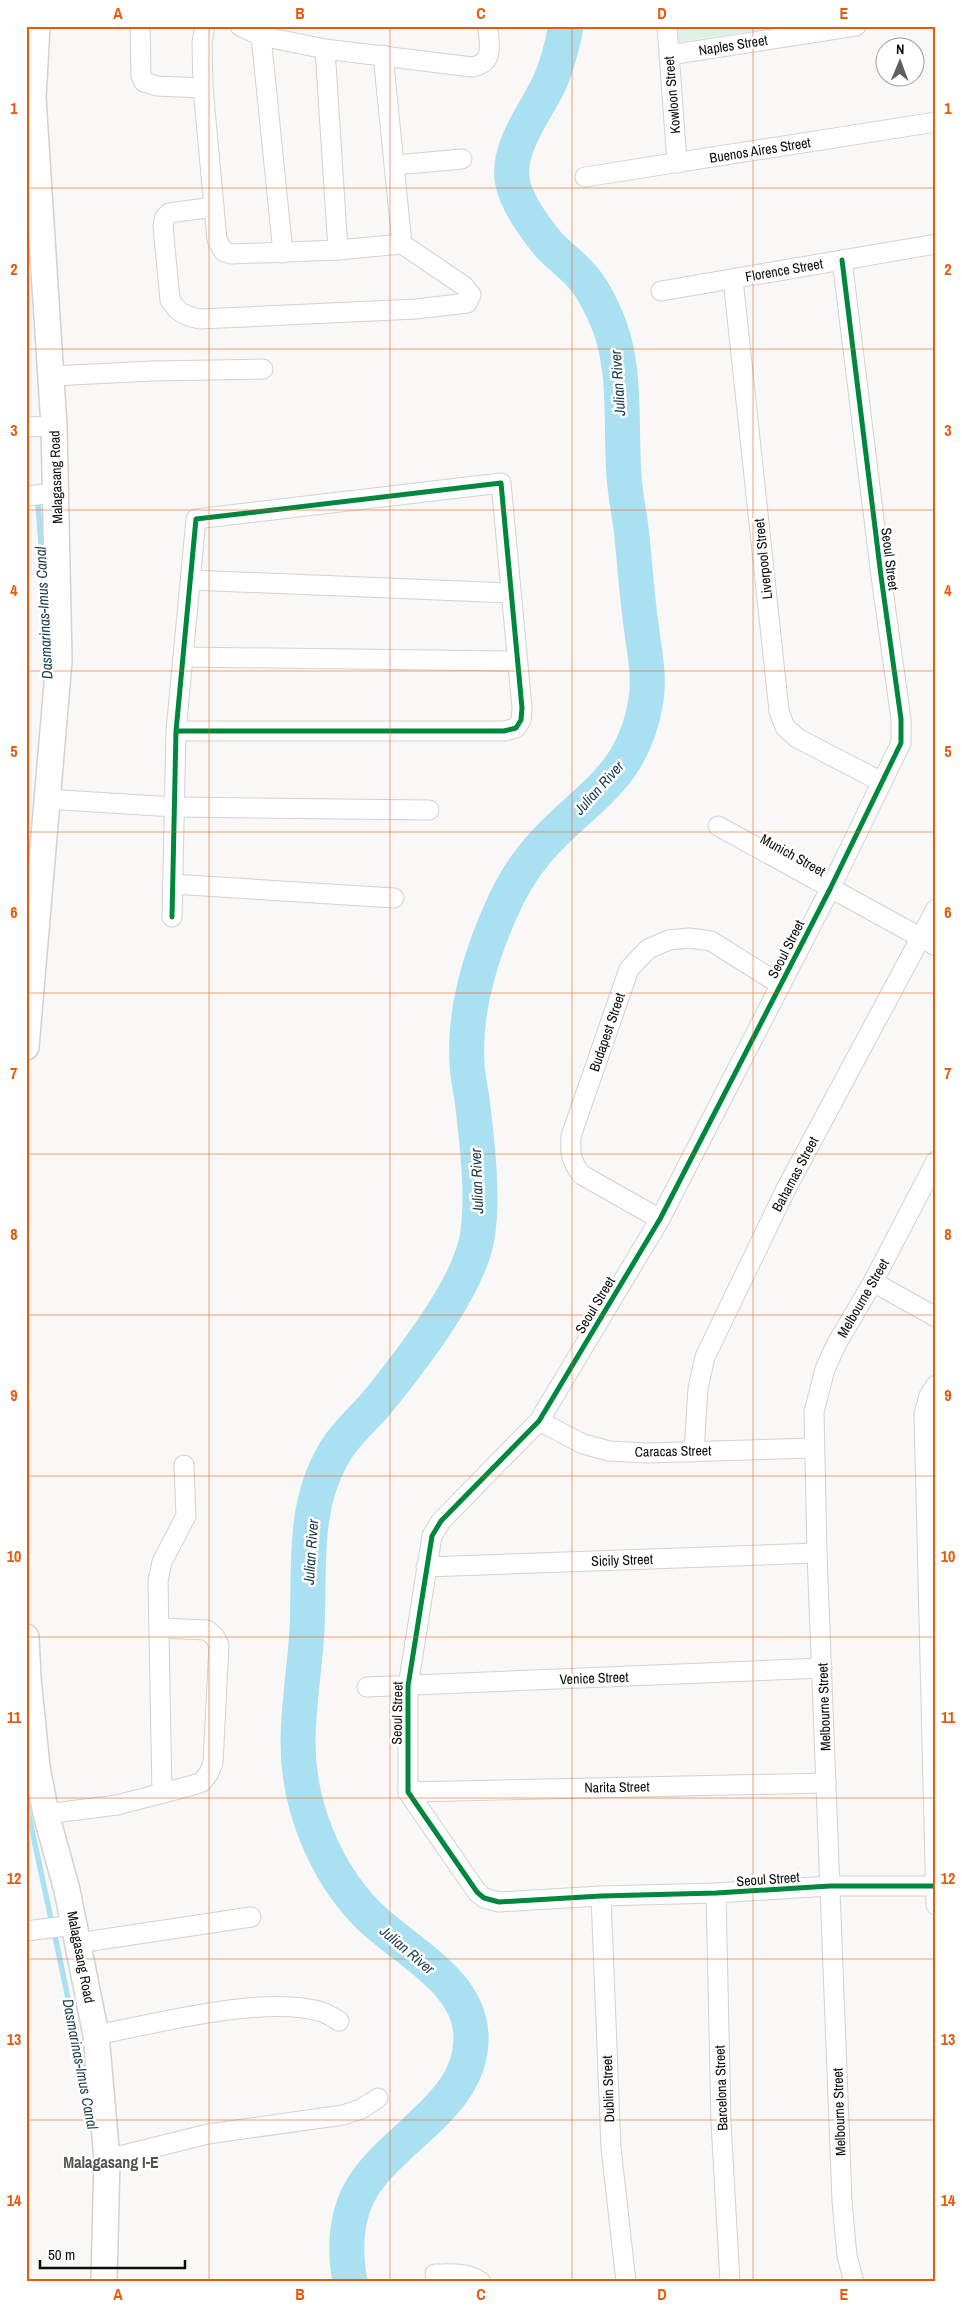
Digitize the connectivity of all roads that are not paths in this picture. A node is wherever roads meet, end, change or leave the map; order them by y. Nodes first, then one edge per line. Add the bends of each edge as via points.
1 (37, 26) edge
2 (140, 26) edge
3 (205, 26) edge
4 (240, 26) edge
5 (488, 26) edge
6 (667, 26) edge
7 (856, 26) edge
8 (260, 36) junction
9 (325, 49) junction
10 (383, 55) junction
11 (669, 55) junction
12 (203, 88) junction
13 (936, 122) edge
14 (462, 159) dead end
15 (677, 163) junction
16 (395, 165) junction
17 (585, 177) dead end
18 (214, 206) junction
19 (402, 244) junction
20 (936, 244) edge
21 (338, 250) junction
22 (283, 254) junction
23 (842, 260) junction
24 (733, 279) junction
25 (661, 291) dead end
26 (263, 369) dead end
27 (52, 376) junction
28 (54, 426) junction
29 (26, 427) edge
30 (57, 494) junction
31 (26, 496) edge
32 (191, 580) junction
33 (511, 593) junction
34 (183, 657) junction
35 (516, 661) junction
36 (176, 731) junction
37 (882, 782) junction
38 (46, 799) junction
39 (174, 807) junction
40 (429, 810) dead end
41 (718, 826) dead end
42 (172, 884) junction
43 (830, 889) junction
44 (394, 898) dead end
45 (936, 909) edge
46 (172, 917) dead end
47 (928, 943) edge
48 (781, 985) junction
49 (26, 1047) edge
50 (936, 1161) edge
51 (660, 1219) junction
52 (873, 1282) junction
53 (936, 1317) edge
54 (936, 1385) edge
55 (539, 1421) junction
56 (814, 1448) junction
57 (694, 1452) junction
58 (930, 1464) edge
59 (184, 1465) dead end
60 (817, 1554) junction
61 (426, 1567) junction
62 (932, 1577) edge
63 (160, 1628) junction
64 (26, 1637) edge
65 (822, 1668) junction
66 (27, 1678) edge
67 (408, 1686) junction
68 (367, 1687) dead end
69 (826, 1783) junction
70 (408, 1792) junction
71 (162, 1793) junction
72 (46, 1814) junction
73 (830, 1886) junction
74 (935, 1886) edge
75 (716, 1893) junction
76 (601, 1896) junction
77 (936, 1905) edge
78 (252, 1917) dead end
79 (26, 1931) edge
80 (76, 1934) junction
81 (340, 2021) dead end
82 (96, 2035) junction
83 (378, 2098) dead end
84 (107, 2159) junction
85 (435, 2274) dead end
86 (104, 2282) edge
87 (481, 2282) edge
88 (626, 2282) edge
89 (730, 2282) edge
90 (854, 2282) edge

1 - 27 main road, Malagasang Road via 33,98
2 - 12 street via 141,76 144,82 157,86
3 - 12 street
4 - 8 street
5 - 10 street via 489,53 482,65 472,67
6 - 11 street, Kowloon Street
7 - 11 street, Naples Street
8 - 9 street
8 - 22 street
9 - 10 street
9 - 21 street
10 - 16 street
11 - 15 street, Kowloon Street
12 - 18 street
13 - 15 street, Buenos Aires Street
14 - 16 street
15 - 17 street, Buenos Aires Street
16 - 19 street
18 - 19 street via 169,213 165,217 163,226 170,300 184,316 200,319 416,309 460,305 470,299 471,294 464,286
18 - 22 street via 217,240 224,252
19 - 21 street
20 - 23 street, Florence Street
21 - 22 street
23 - 24 street, Florence Street
23 - 37 street, Seoul Street via 901,718 901,744
24 - 25 street, Florence Street
24 - 37 street, Liverpool Street via 779,711 785,727 797,738
26 - 27 street
27 - 28 main road, Malagasang Road
28 - 29 street
28 - 30 main road, Malagasang Road
30 - 31 street
30 - 38 main road, Malagasang Road via 59,661
32 - 33 street
32 - 33 street via 196,519 501,483
32 - 34 street
33 - 35 street
34 - 35 street
34 - 36 street
35 - 36 street via 521,720 516,728 504,731
36 - 39 street
37 - 43 street, Seoul Street
38 - 39 street
38 - 49 main road, Malagasang Road
39 - 40 street
39 - 42 street
41 - 43 street, Munich Street
42 - 44 street
42 - 46 street
43 - 47 street, Munich Street
43 - 48 street, Seoul Street
45 - 47 street, Bahamas Street
47 - 57 street, Bahamas Street via 786,1189 705,1357 698,1388
48 - 51 street, Seoul Street
48 - 51 street, Budapest Street via 711,941 688,938 669,940 648,949 629,969 571,1136 570,1154 582,1176
50 - 52 street, Melbourne Street
51 - 55 street, Seoul Street
52 - 53 street
52 - 56 street, Melbourne Street via 837,1343 826,1369 814,1412
54 - 58 street via 924,1414
55 - 57 street, Caracas Street via 583,1444 609,1451
55 - 61 street, Seoul Street via 441,1521 432,1536
56 - 57 street, Caracas Street
56 - 60 street, Melbourne Street
58 - 62 street
59 - 63 street via 186,1516 160,1570
60 - 61 street, Sicily Street
60 - 65 street, Melbourne Street
61 - 67 street, Seoul Street
62 - 74 street
63 - 71 street
63 - 71 street via 207,1630 219,1645 213,1762 209,1773 202,1782
64 - 66 main road, Malagasang Road
65 - 67 street, Venice Street
65 - 69 street, Melbourne Street
66 - 72 main road, Malagasang Road
67 - 68 street, Venice Street
67 - 70 street, Seoul Street
69 - 70 street, Narita Street
69 - 73 street, Melbourne Street
70 - 76 street, Seoul Street via 484,1898 499,1902
71 - 72 street via 117,1805
72 - 80 main road, Malagasang Road
73 - 74 street, Seoul Street
73 - 75 street, Seoul Street
73 - 90 street, Melbourne Street via 842,2202 847,2256
74 - 77 street
75 - 76 street, Seoul Street
75 - 89 street, Barcelona Street via 721,2122
76 - 88 street, Dublin Street via 611,2148
78 - 80 street
79 - 80 street
80 - 82 main road, Malagasang Road
81 - 82 street via 324,2012 302,2008 260,2008 193,2016
82 - 84 main road, Malagasang Road
83 - 84 street via 344,2115 208,2134
84 - 86 main road, Malagasang Road
85 - 87 street via 464,2274

